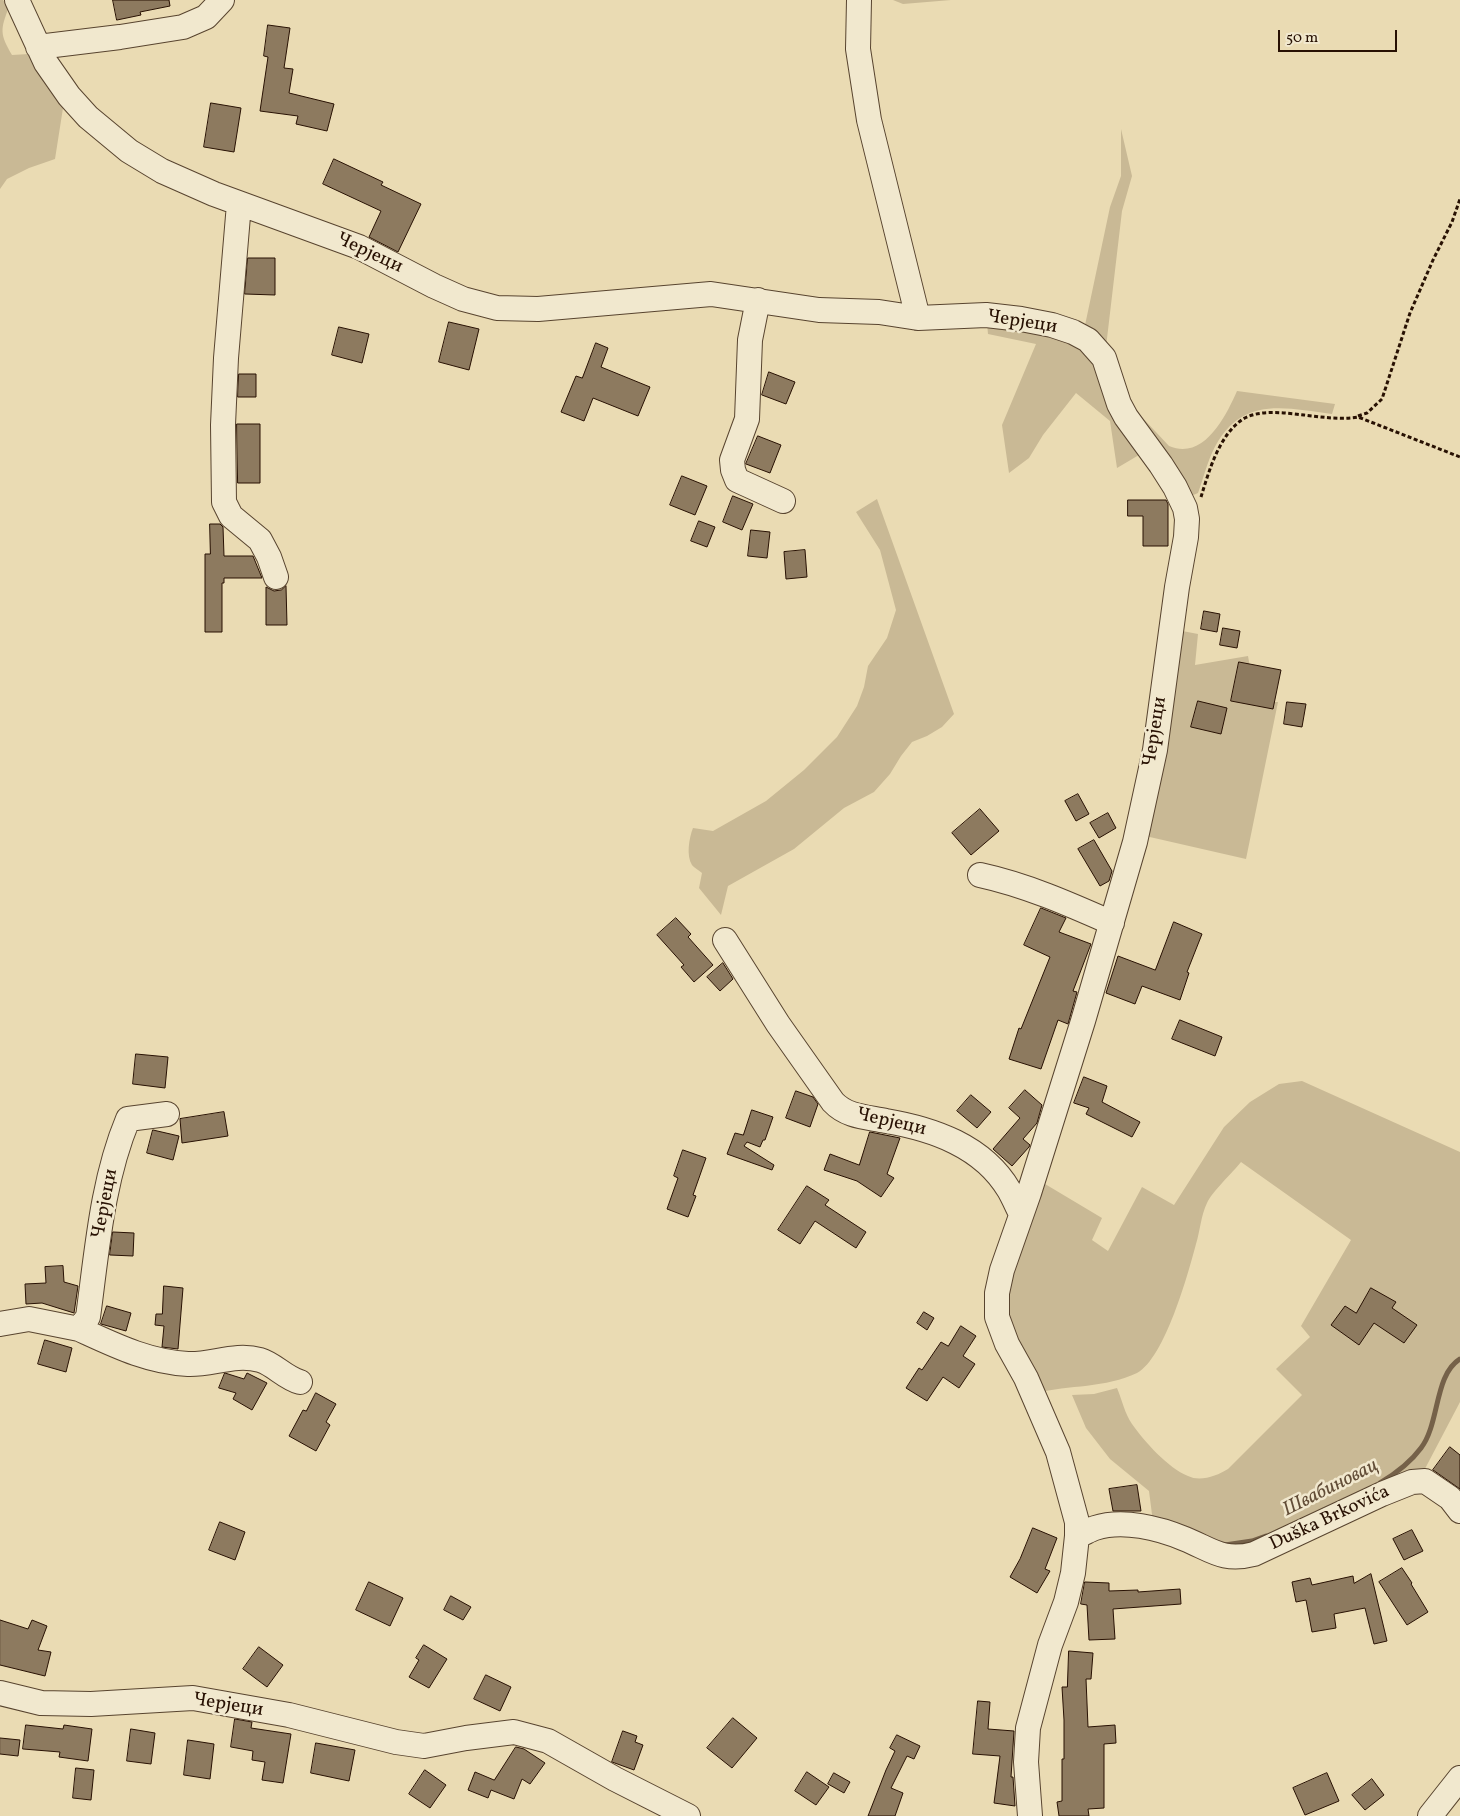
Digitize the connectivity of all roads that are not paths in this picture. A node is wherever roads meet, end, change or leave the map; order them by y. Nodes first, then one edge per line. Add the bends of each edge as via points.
1 (17, 0) edge
2 (222, 0) edge
3 (859, 0) edge
4 (38, 47) junction
5 (239, 204) junction
6 (758, 300) junction
7 (918, 318) junction
8 (783, 501) dead end
9 (276, 577) dead end
10 (980, 875) dead end
11 (1112, 923) junction
12 (725, 940) dead end
13 (168, 1114) dead end
14 (1021, 1214) junction
15 (0, 1324) edge
16 (79, 1329) junction
17 (300, 1382) dead end
18 (1460, 1511) edge
19 (1077, 1536) junction
20 (0, 1692) edge
21 (1460, 1778) edge
22 (688, 1816) edge
23 (1030, 1816) edge
24 (1430, 1816) edge

1 - 4 street, Черјеци
2 - 4 street via 206,17 183,26
3 - 7 street via 858,49 869,120
4 - 5 street, Черјеци via 78,107 113,139 162,170
5 - 6 street, Черјеци via 352,244 449,294 497,308 538,309 711,294
5 - 9 street via 225,367 224,502 231,516 260,540
6 - 7 street, Черјеци via 819,310 879,312
6 - 8 street via 750,340 747,418 732,460 733,470 737,480
7 - 11 street, Черјеци via 986,315 1021,318 1052,325 1088,340 1104,358 1126,417 1161,465 1185,508 1186,537 1155,750 1135,842
10 - 11 street via 1006,880 1050,896
11 - 14 street, Черјеци
12 - 14 street, Черјеци via 778,1024 840,1110 909,1125 964,1146 994,1171
13 - 16 street, Черјеци via 128,1119 124,1127 117,1145 101,1221 88,1317
14 - 19 street, Черјеци via 1002,1270 997,1293 997,1317 1058,1452 1077,1522
15 - 16 street via 29,1319
16 - 17 street via 145,1358 188,1364 239,1357 261,1360
18 - 19 street, Duška Brkovića via 1450,1498 1425,1481 1412,1482 1382,1494 1254,1554 1240,1557 1223,1556 1155,1528 1126,1525 1096,1528
19 - 23 street, Черјеци via 1066,1602 1050,1645 1028,1728 1026,1762
20 - 22 street, Черјеци via 41,1703 91,1704 193,1698 289,1715 424,1746 514,1732 548,1741
21 - 24 street

